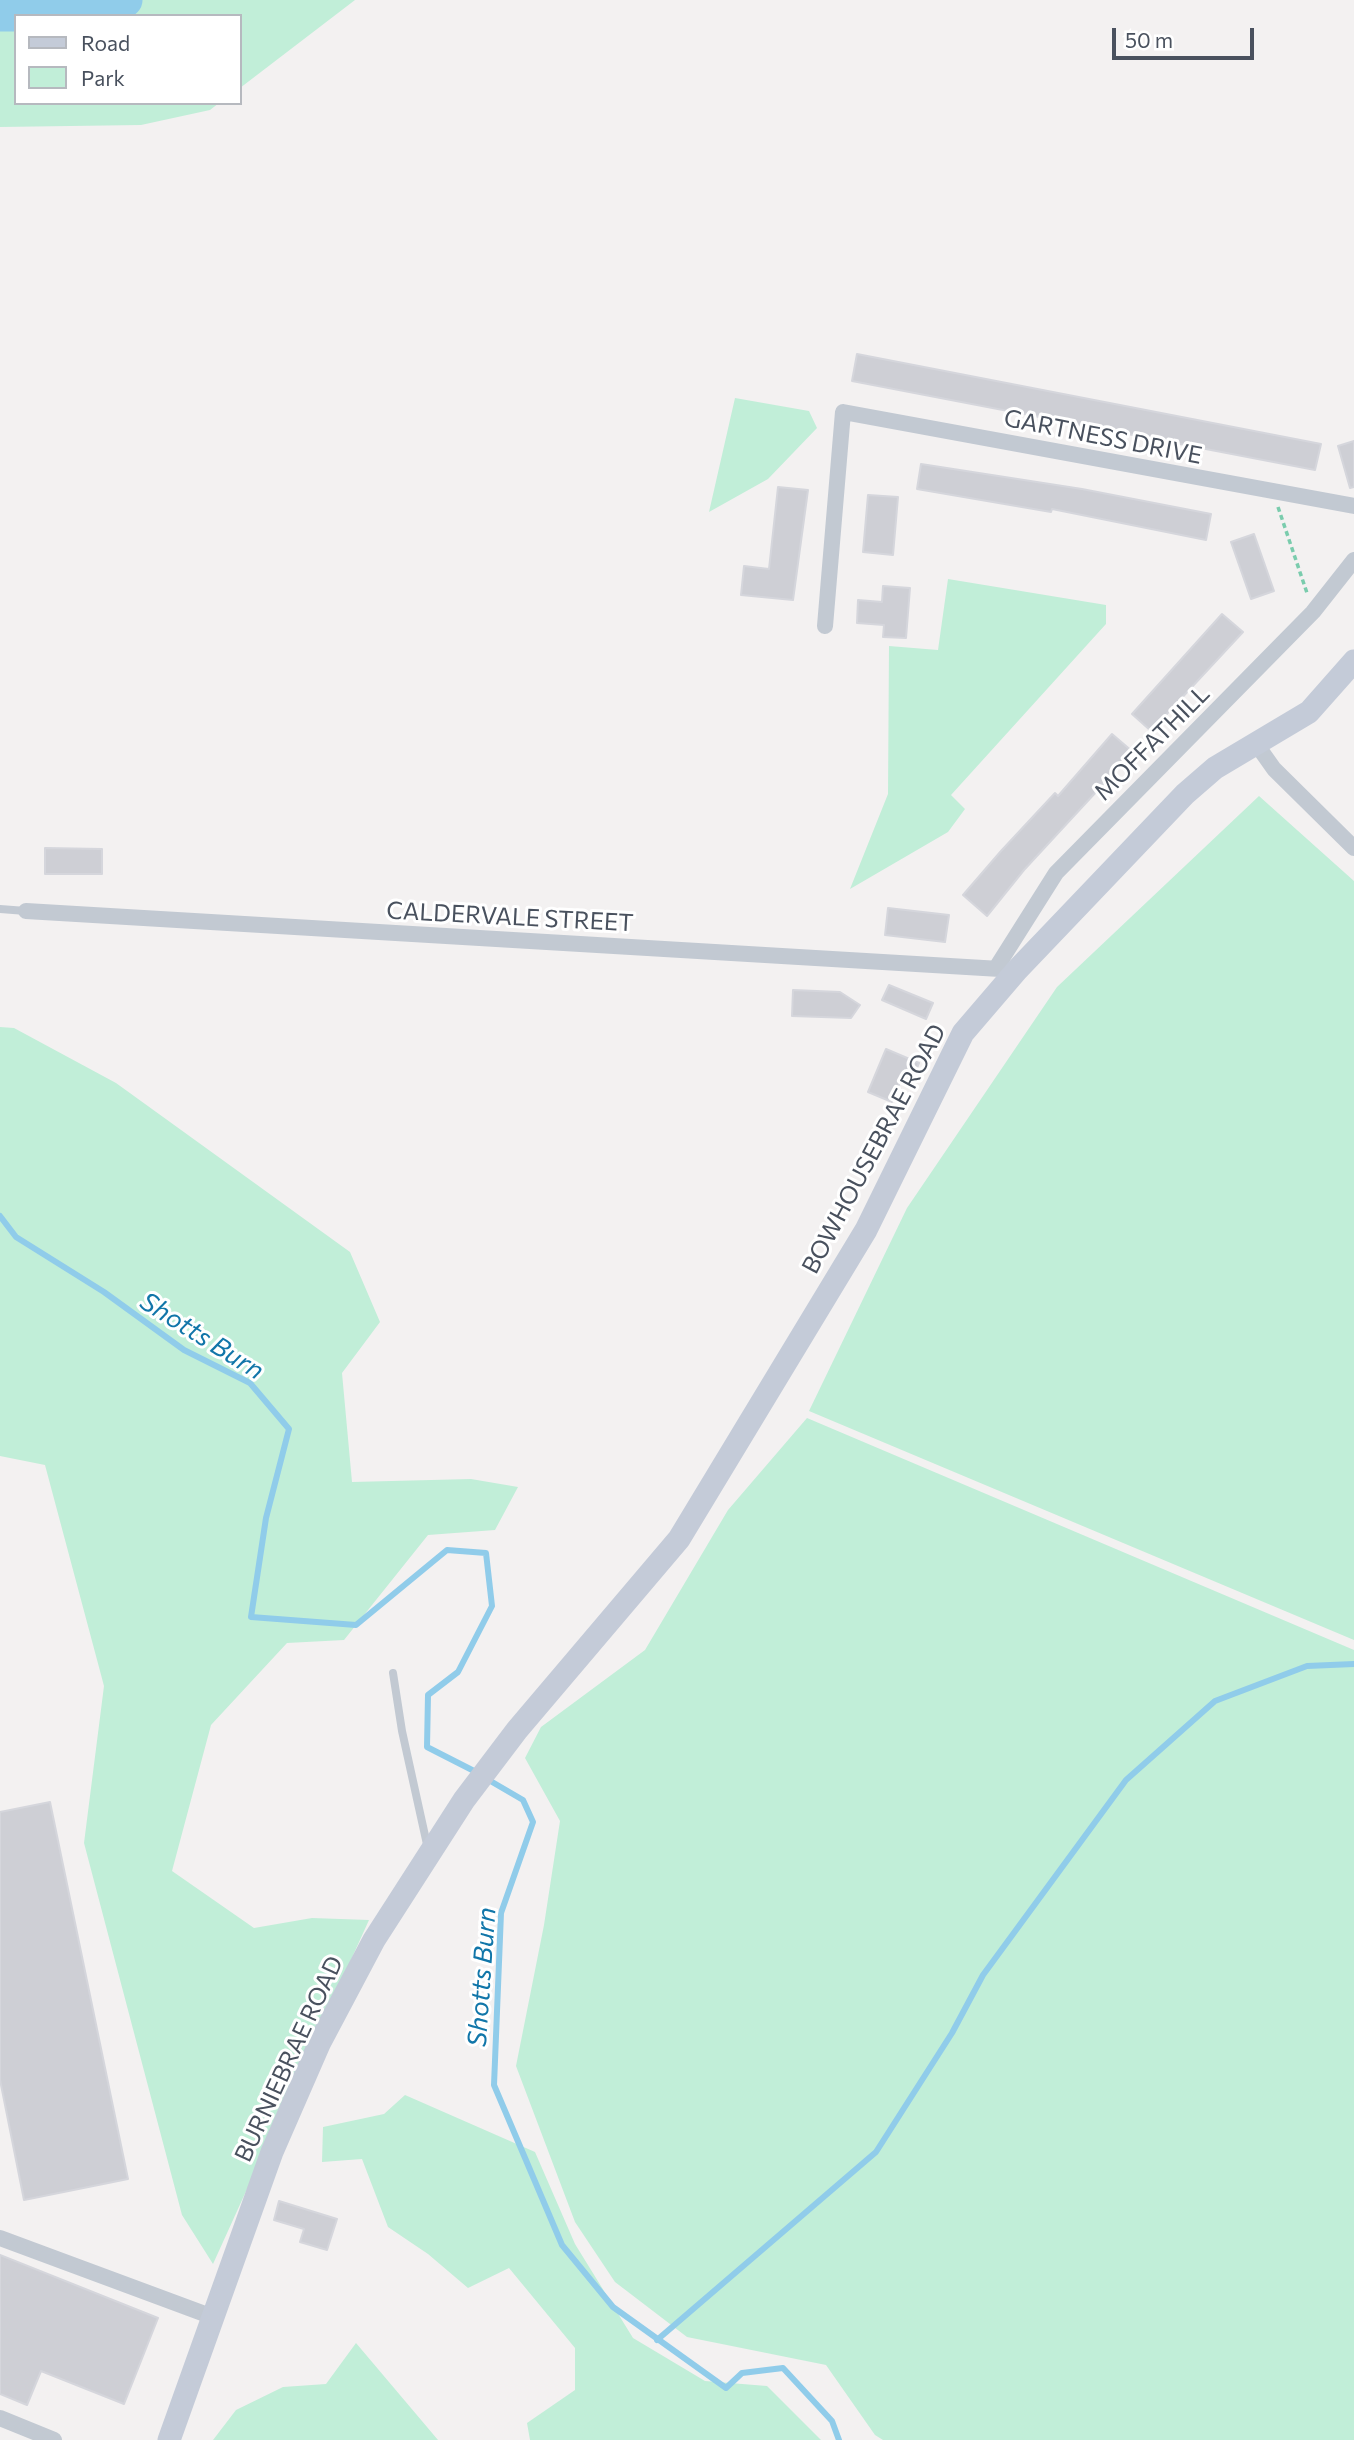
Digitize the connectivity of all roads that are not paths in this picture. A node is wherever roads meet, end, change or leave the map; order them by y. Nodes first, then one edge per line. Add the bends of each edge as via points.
1 (1354, 506) edge
2 (1354, 560) edge
3 (825, 626) dead end
4 (1354, 661) edge
5 (1257, 745) junction
6 (1354, 848) edge
7 (0, 909) edge
8 (26, 911) joint
9 (1006, 969) junction
10 (393, 1673) dead end
11 (517, 1730) joint
12 (429, 1853) junction
13 (0, 2238) edge
14 (213, 2317) junction
15 (0, 2418) edge
16 (54, 2440) edge
17 (169, 2440) edge

1 - 3 street, GARTNESS DRIVE via 843,412
2 - 9 street, MOFFATHILL via 1313,612 1056,873
4 - 5 street, BOWHOUSEBRAE ROAD via 1309,712
5 - 6 street via 1274,769
5 - 9 street, BOWHOUSEBRAE ROAD via 1215,768 1185,794
7 - 8 lane, CALDERVALE STREET
8 - 9 street, CALDERVALE STREET
9 - 11 street, BOWHOUSEBRAE ROAD via 963,1033 866,1230 679,1539
10 - 12 lane
11 - 12 street, BURNIEBRAE ROAD
12 - 14 street, BURNIEBRAE ROAD via 374,1940 320,2042 272,2152
13 - 14 street
14 - 17 street, BURNIEBRAE ROAD
15 - 16 street

